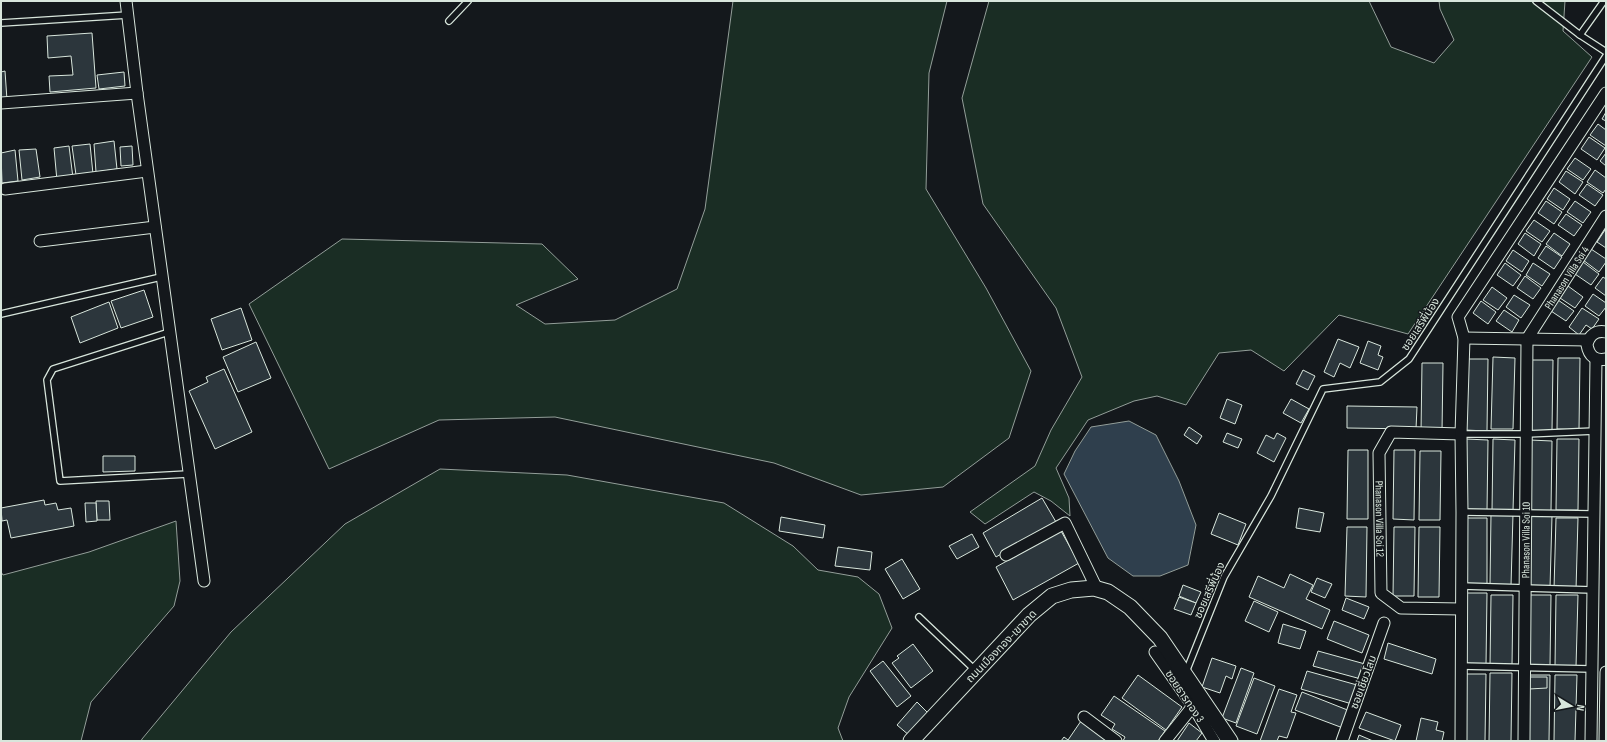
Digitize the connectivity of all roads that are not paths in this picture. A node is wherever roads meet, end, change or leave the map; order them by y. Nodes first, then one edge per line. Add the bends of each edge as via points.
1 (126, 1) edge
2 (468, 1) edge
3 (1536, 1) edge
4 (1604, 1) edge
5 (128, 14) junction
6 (449, 21) dead end
7 (1, 23) edge
8 (1580, 35) junction
9 (1606, 52) edge
10 (1606, 56) edge
11 (136, 93) junction
12 (1606, 93) edge
13 (1, 103) edge
14 (147, 171) junction
15 (5, 189) dead end
16 (1606, 216) edge
17 (155, 227) junction
18 (40, 241) dead end
19 (161, 277) junction
20 (1, 314) edge
21 (169, 332) junction
22 (1606, 332) edge
23 (1464, 338) junction
24 (1526, 339) junction
25 (1588, 340) junction
26 (1601, 359) edge
27 (1595, 432) junction
28 (1460, 434) junction
29 (1526, 434) junction
30 (188, 474) junction
31 (1462, 512) junction
32 (1525, 513) junction
33 (1594, 514) junction
34 (1006, 555) dead end
35 (204, 581) dead end
36 (1462, 586) junction
37 (1525, 588) junction
38 (1098, 589) junction
39 (1593, 590) junction
40 (1461, 610) junction
41 (919, 617) dead end
42 (1384, 623) dead end
43 (1155, 652) dead end
44 (1461, 666) junction
45 (1525, 668) junction
46 (1592, 668) junction
47 (976, 671) junction
48 (1606, 672) edge
49 (1185, 674) junction
50 (1197, 701) junction
51 (1084, 717) dead end
52 (911, 741) edge
53 (1116, 741) edge
54 (1164, 741) edge
55 (1214, 741) edge
56 (1230, 741) edge
57 (1342, 741) edge
58 (1461, 741) edge
59 (1524, 741) edge
60 (1591, 741) edge
61 (1605, 741) edge

1 - 5 street
2 - 6 lane
3 - 8 lane
4 - 8 lane
5 - 7 lane
5 - 11 street
8 - 9 lane
10 - 49 lane, ซอยเสรีพี่น้อง via 1410,359 1380,382 1323,389 1271,496 1224,577
11 - 13 street
11 - 14 street
12 - 23 street via 1458,317
14 - 15 street
14 - 17 street
16 - 24 street, Phanason Villa Soi 4
17 - 18 street
17 - 19 street
19 - 20 lane
19 - 21 street
21 - 30 street
21 - 30 lane via 52,369 47,380 60,481
22 - 25 street via 1596,332
23 - 24 street
23 - 28 street
24 - 25 street
24 - 29 street, Phanason Villa Soi 10
25 - 26 street via 1590,354
26 - 27 street
27 - 29 lane
27 - 33 street
28 - 29 lane
28 - 31 street
28 - 40 street, Phanason Villa Soi 12 via 1391,432 1379,453 1381,593 1401,608
29 - 32 street, Phanason Villa Soi 10
30 - 35 street
31 - 32 lane
31 - 36 street
32 - 33 lane
32 - 37 street, Phanason Villa Soi 10
33 - 39 street
34 - 38 street via 1065,523
36 - 37 lane
36 - 40 street
37 - 39 lane
37 - 45 street, Phanason Villa Soi 10
38 - 47 street, ถนนเมืองทอง-เขาขาด via 1071,590 1052,596 1029,615
38 - 49 street, ถนนเมืองทอง-เขาขาด via 1108,592 1130,607 1160,638
39 - 46 street
40 - 44 street
41 - 47 lane
42 - 57 street, ซอยเชี่ยวโสม
43 - 50 street, ซอยธารทอง 3
44 - 45 lane
44 - 58 street
45 - 46 lane
45 - 59 street, Phanason Villa Soi 10
46 - 60 street
47 - 52 street, ถนนเมืองทอง-เขาขาด
48 - 61 street
49 - 50 street, ถนนเมืองทอง-เขาขาด
50 - 54 street
50 - 55 street, ซอยธารทอง 3
50 - 56 street, ถนนเมืองทอง-เขาขาด
51 - 53 street

